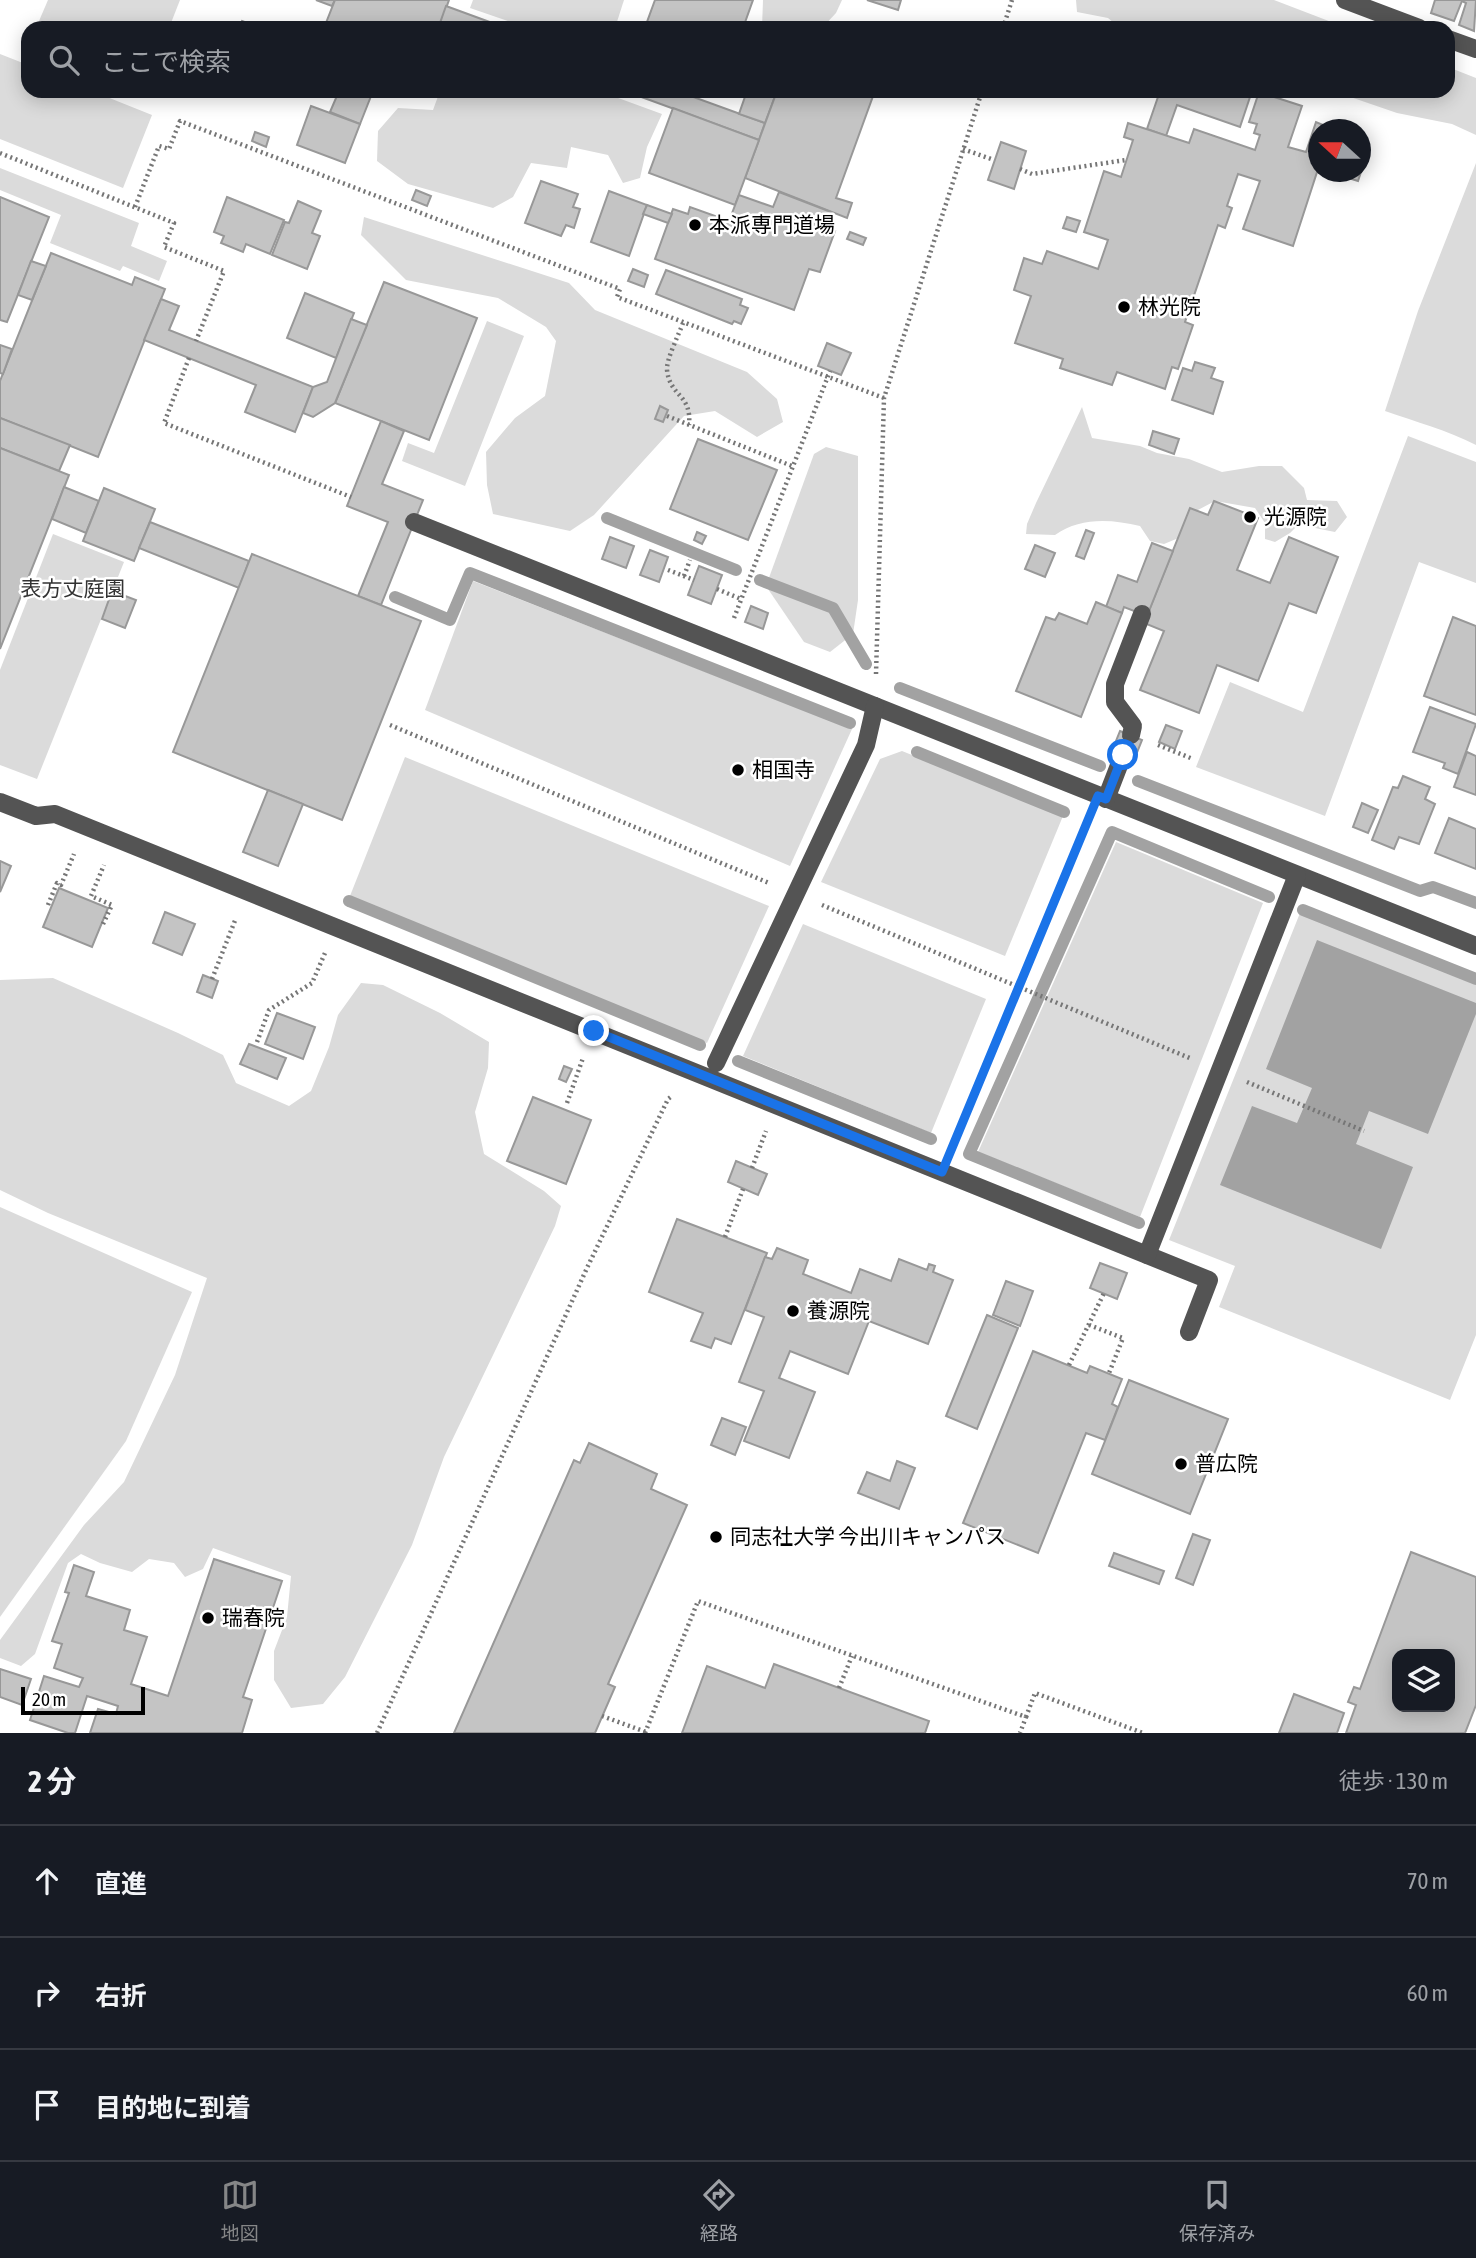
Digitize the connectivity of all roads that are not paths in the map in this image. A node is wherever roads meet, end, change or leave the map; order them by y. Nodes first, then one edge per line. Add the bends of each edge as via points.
1 (1345, 0) edge
2 (1400, 21) edge
3 (1455, 42) edge
4 (1476, 49) edge
5 (414, 522) dead end
6 (1142, 614) dead end
7 (875, 706) junction
8 (1131, 736) dead end
9 (1123, 755) dead end
10 (1102, 797) junction
11 (0, 802) edge
12 (1297, 875) junction
13 (1476, 946) edge
14 (716, 1063) dead end
15 (1147, 1255) junction
16 (1189, 1332) dead end

1 - 2 street
3 - 4 street
5 - 7 street
6 - 8 street via 1115,684 1115,702 1133,726
7 - 10 street
7 - 14 street via 866,745
9 - 10 street
10 - 12 street
11 - 15 street via 36,817 55,814
12 - 13 street
12 - 15 street
15 - 16 street via 1209,1280

